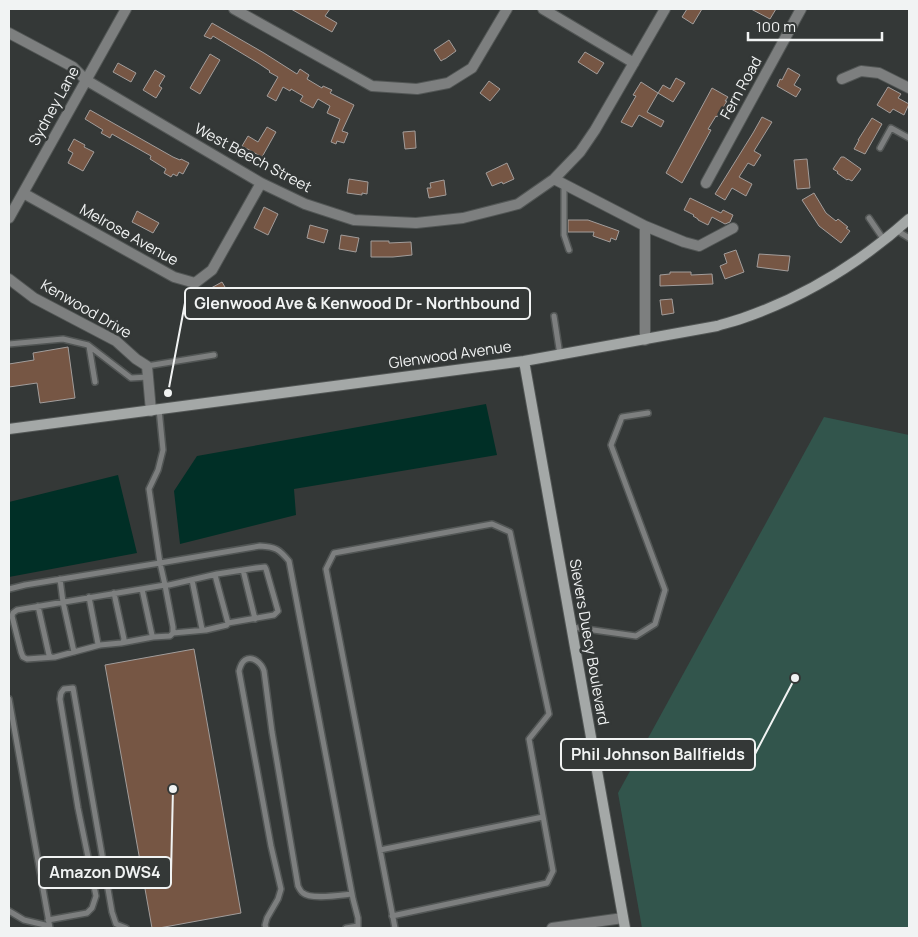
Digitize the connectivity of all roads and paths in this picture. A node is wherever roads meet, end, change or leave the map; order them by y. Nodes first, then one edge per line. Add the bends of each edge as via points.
1 (126, 9) edge
2 (234, 9) edge
3 (507, 9) edge
4 (543, 9) edge
5 (665, 9) edge
6 (802, 9) edge
7 (9, 33) edge
8 (634, 62) junction
9 (842, 79) dead end
10 (86, 80) junction
11 (909, 88) edge
12 (909, 138) edge
13 (880, 148) dead end
14 (554, 179) junction
15 (261, 183) junction
16 (706, 183) dead end
17 (564, 184) junction
18 (23, 193) junction
19 (9, 218) edge
20 (869, 218) dead end
21 (909, 219) edge
22 (644, 226) junction
23 (733, 228) dead end
24 (896, 230) junction
25 (909, 238) edge
26 (881, 244) junction
27 (569, 250) dead end
28 (9, 279) edge
29 (554, 316) dead end
30 (645, 340) junction
31 (9, 344) edge
32 (88, 345) junction
33 (560, 354) junction
34 (214, 355) dead end
35 (524, 361) junction
36 (147, 366) junction
37 (148, 377) junction
38 (95, 382) dead end
39 (155, 410) junction
40 (648, 412) dead end
41 (9, 429) edge
42 (160, 563) junction
43 (243, 570) junction
44 (215, 575) junction
45 (60, 579) junction
46 (192, 580) junction
47 (165, 585) junction
48 (9, 589) edge
49 (142, 589) junction
50 (114, 593) junction
51 (90, 598) junction
52 (63, 602) junction
53 (38, 606) junction
54 (255, 619) junction
55 (228, 623) junction
56 (572, 627) junction
57 (204, 630) junction
58 (173, 634) junction
59 (153, 637) junction
60 (123, 642) junction
61 (100, 645) junction
62 (74, 652) junction
63 (51, 658) junction
64 (9, 699) edge
65 (10, 710) edge
66 (543, 817) junction
67 (380, 850) junction
68 (352, 894) junction
69 (9, 911) edge
70 (392, 916) junction
71 (624, 923) edge
72 (49, 925) edge
73 (358, 927) edge
74 (126, 928) edge
75 (266, 928) edge
76 (346, 928) edge
77 (394, 928) edge
78 (552, 928) edge

1 - 10 street, Sydney Lane
2 - 3 street via 372,86 417,89 448,83 472,68
4 - 8 street
5 - 8 street, West Beech Street
6 - 16 street, Fern Road
7 - 10 street, West Beech Street via 72,68
8 - 14 street, West Beech Street via 580,152
9 - 11 street via 861,71 880,73
10 - 15 street, West Beech Street
10 - 18 street, Sydney Lane
12 - 13 lane via 891,128
14 - 15 street, West Beech Street via 518,204 464,218 416,223 354,220 305,204
14 - 17 street
15 - 18 street, Melrose Avenue via 212,270 195,283 174,277
17 - 22 street
17 - 27 lane via 564,235
18 - 19 street, Sydney Lane
20 - 26 lane
21 - 24 street, Glenwood Avenue
22 - 23 street via 699,246
22 - 30 street
24 - 25 lane
24 - 26 street, Glenwood Avenue
26 - 30 street, Glenwood Avenue via 839,273 788,300 717,326
28 - 36 street, Kenwood Drive via 34,298 116,341
29 - 33 lane
30 - 33 street, Glenwood Avenue
31 - 32 lane via 63,339
32 - 37 lane via 131,378
32 - 38 lane
33 - 35 street, Glenwood Avenue
34 - 36 lane
35 - 39 street, Glenwood Avenue
35 - 56 street, Sievers Duecy Boulevard
36 - 37 street
37 - 39 street
39 - 41 street, Glenwood Avenue
39 - 42 lane via 162,450 158,470 149,489
40 - 56 lane via 622,417 611,445 665,590 655,624 636,636
42 - 45 lane
42 - 47 lane
42 - 68 lane via 260,546 280,550 289,561
43 - 44 lane
43 - 54 lane
43 - 54 lane via 265,567 278,611 274,616
44 - 46 lane
44 - 55 lane
45 - 48 lane
45 - 52 lane
46 - 47 lane
46 - 57 lane
47 - 49 lane
47 - 58 lane
49 - 50 lane
49 - 59 lane
50 - 51 lane
50 - 60 lane
51 - 52 lane
51 - 61 lane
52 - 53 lane
52 - 62 lane
53 - 63 lane
53 - 63 lane via 17,610 12,616 23,657
54 - 55 lane
55 - 57 lane
56 - 71 street, Sievers Duecy Boulevard
57 - 58 lane
58 - 59 lane
59 - 60 lane
60 - 61 lane
61 - 62 lane
62 - 63 lane
64 - 65 lane
65 - 72 lane
66 - 67 lane
66 - 67 lane via 528,739 549,714 510,532 492,524 334,553 326,569
66 - 70 lane via 553,871 547,883
67 - 70 lane
68 - 73 lane
68 - 75 lane via 307,895 298,886 264,671 262,665 247,659 239,671 281,890 267,918
69 - 72 lane via 24,920
70 - 77 lane
71 - 78 street
72 - 74 lane via 87,913 96,896 60,699 64,689 73,688 112,912 116,924
73 - 76 lane

